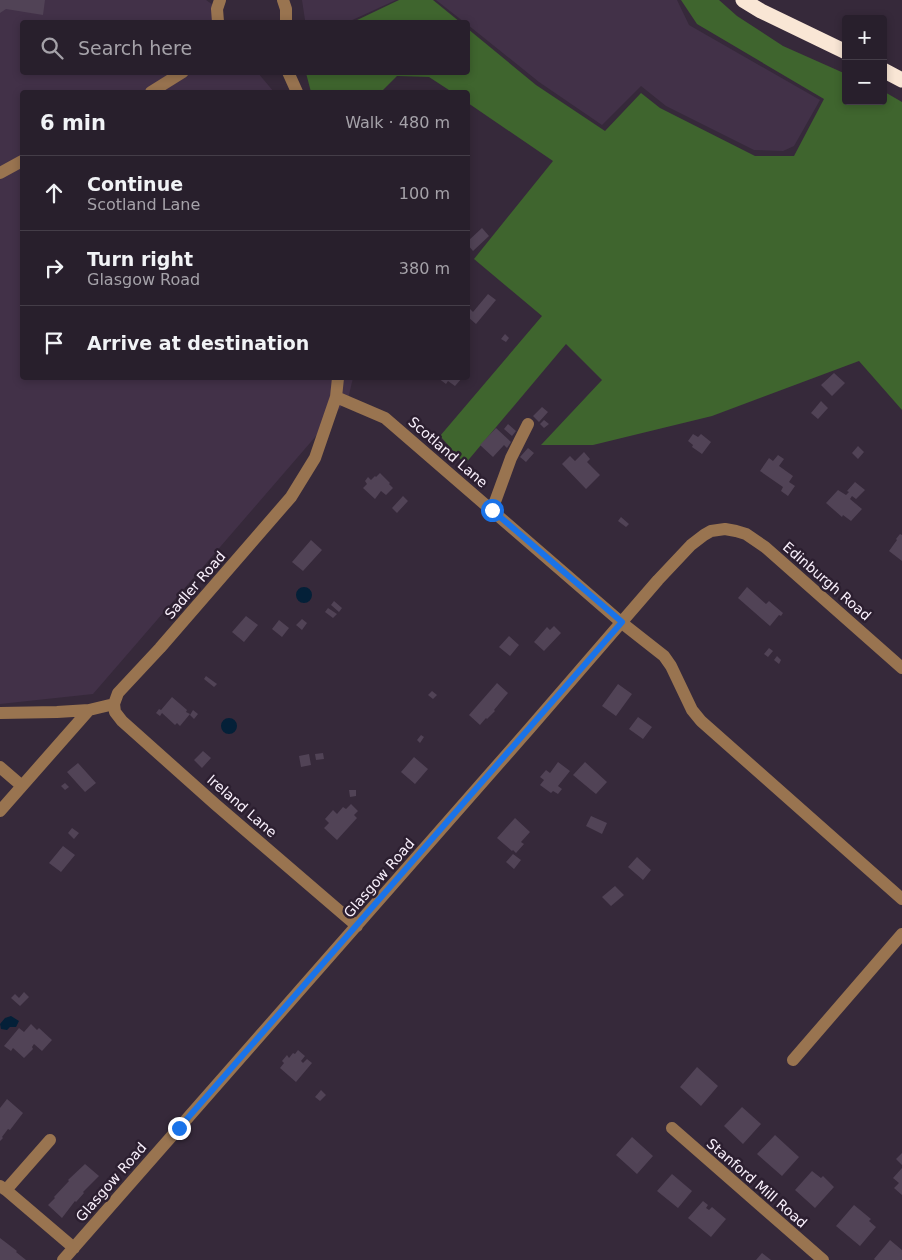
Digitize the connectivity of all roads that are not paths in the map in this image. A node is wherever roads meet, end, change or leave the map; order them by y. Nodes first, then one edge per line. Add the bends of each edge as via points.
1 (220, 0) edge
2 (283, 0) edge
3 (743, 0) edge
4 (218, 20) edge
5 (286, 20) edge
6 (842, 50) edge
7 (887, 72) edge
8 (178, 75) edge
9 (289, 75) edge
10 (902, 80) edge
11 (155, 90) edge
12 (296, 90) edge
13 (20, 162) edge
14 (0, 173) edge
15 (338, 380) edge
16 (336, 397) junction
17 (528, 424) dead end
18 (492, 510) junction
19 (725, 529) joint
20 (622, 622) junction
21 (902, 668) edge
22 (114, 704) junction
23 (89, 710) junction
24 (0, 713) edge
25 (0, 767) edge
26 (22, 786) junction
27 (0, 811) edge
28 (902, 899) edge
29 (357, 926) junction
30 (902, 934) edge
31 (793, 1060) dead end
32 (672, 1128) dead end
33 (50, 1140) dead end
34 (3, 1188) edge
35 (74, 1248) junction
36 (63, 1260) edge
37 (823, 1260) edge

1 - 4 street
2 - 5 street
3 - 6 highway
7 - 10 highway
8 - 11 street
9 - 12 street
13 - 14 street
15 - 16 street, Sadler Road
16 - 18 street, Scotland Lane via 385,418
16 - 22 street, Sadler Road via 315,458 291,497 118,694
17 - 18 street via 511,458
18 - 20 street, Scotland Lane
19 - 20 street, Glasgow Road via 704,535 691,545
19 - 21 street, Edinburgh Road via 746,534 765,547
20 - 28 street, Scotland Lane via 664,656 701,721
20 - 29 street, Glasgow Road
22 - 23 street
22 - 29 street, Ireland Lane via 115,712 122,721
23 - 24 street
23 - 26 street
25 - 26 street
26 - 27 street
29 - 35 street, Glasgow Road
30 - 31 street
32 - 37 street, Stanford Mill Road
33 - 34 street
34 - 35 street
35 - 36 street, Glasgow Road

